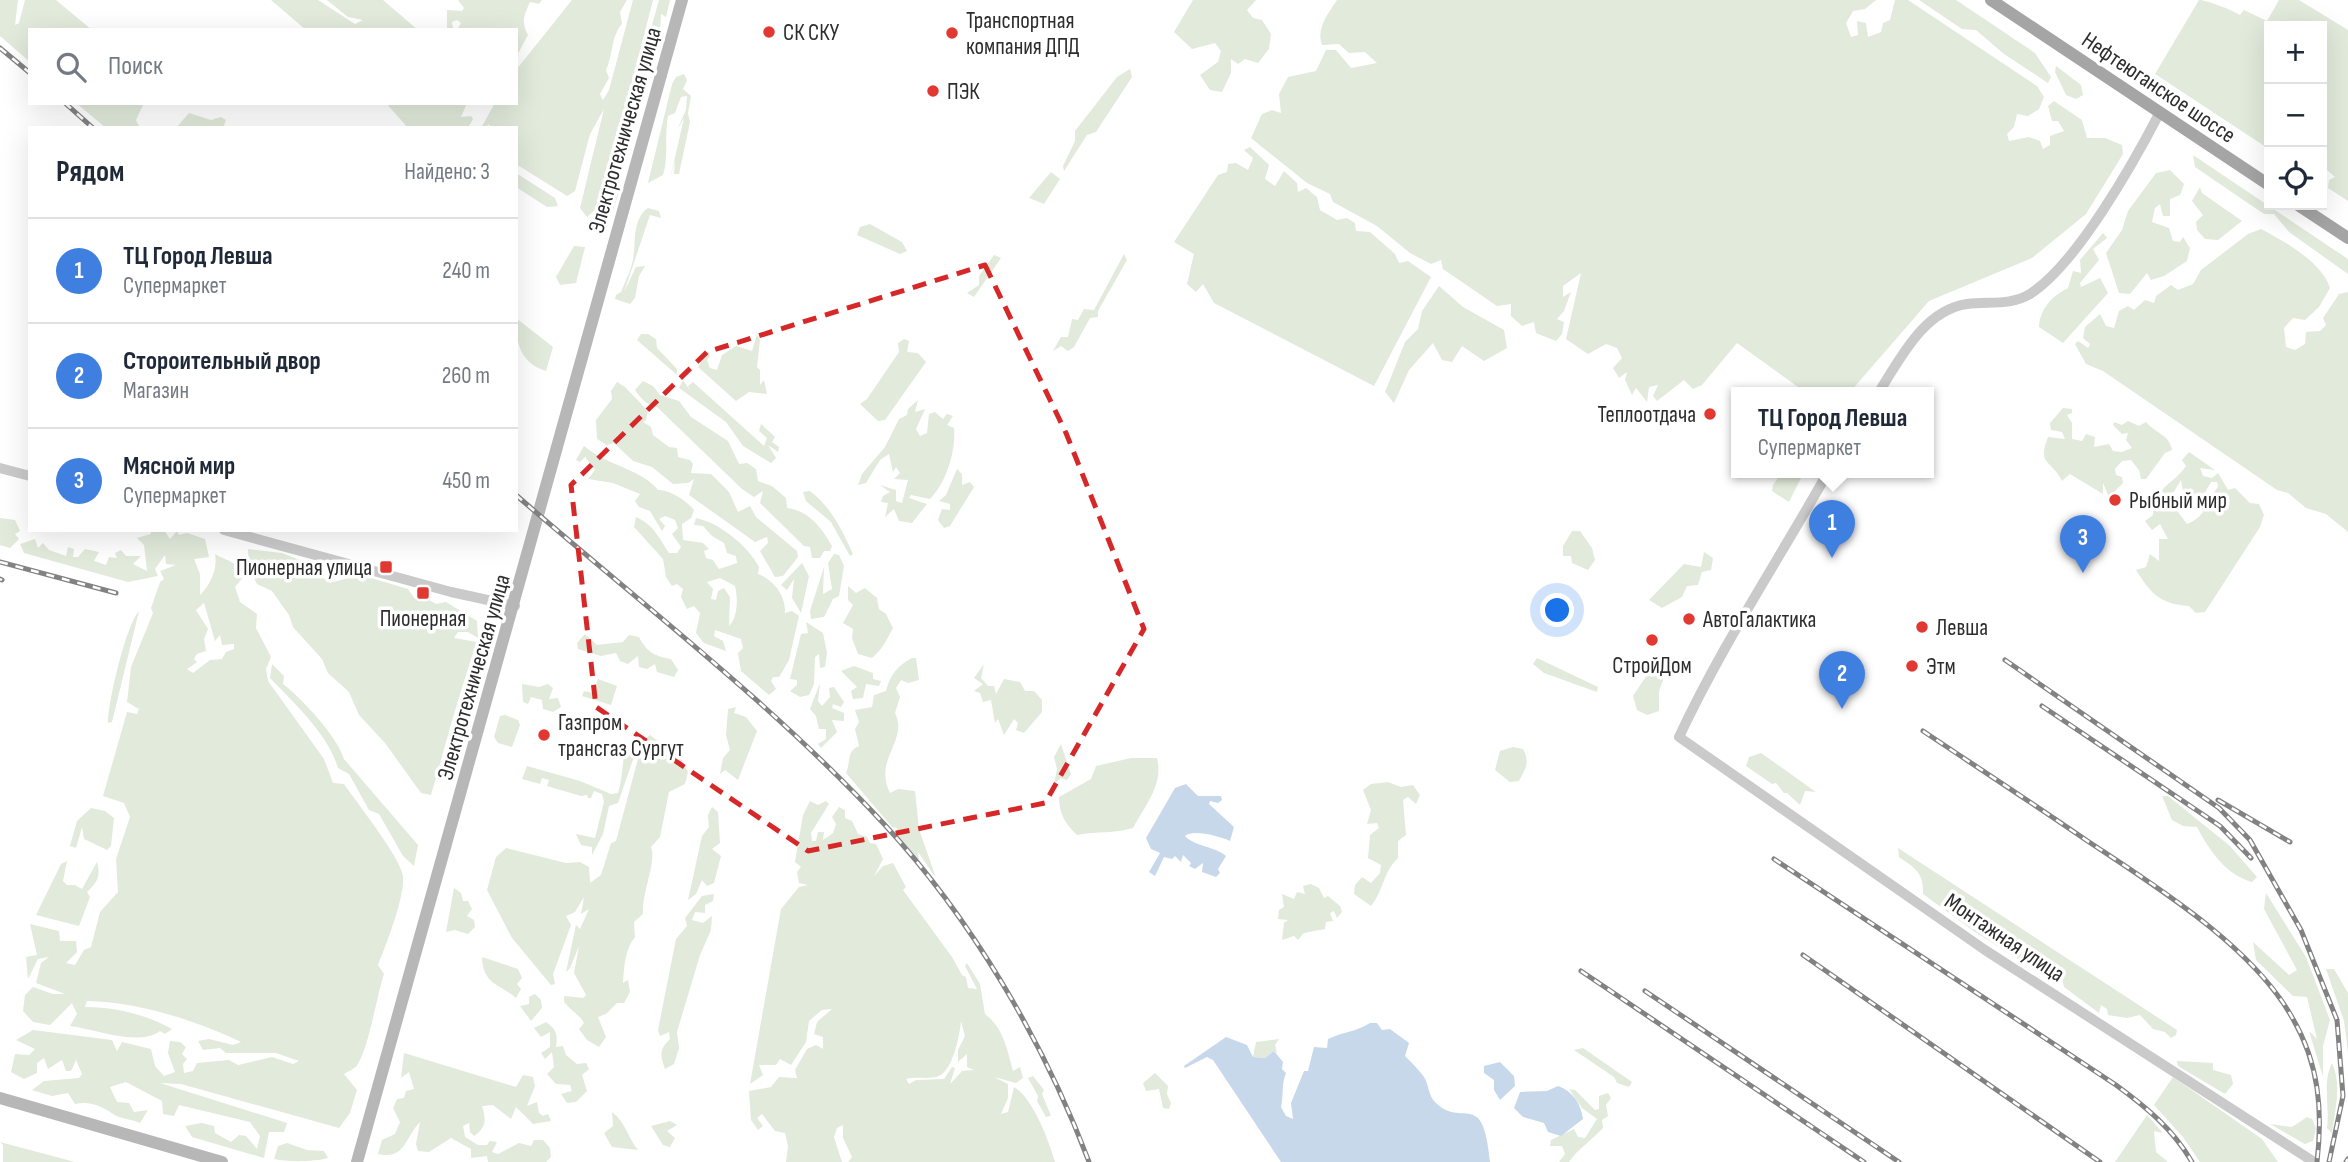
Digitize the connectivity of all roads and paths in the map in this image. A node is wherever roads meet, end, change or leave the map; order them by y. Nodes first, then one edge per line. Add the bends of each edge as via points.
1 (682, 0) edge
2 (1991, 0) edge
3 (2160, 112) junction
4 (2264, 182) edge
5 (2306, 210) edge
6 (2348, 238) edge
7 (1882, 387) edge
8 (0, 468) edge
9 (28, 475) edge
10 (1825, 478) edge
11 (231, 532) edge
12 (515, 606) junction
13 (0, 1098) edge
14 (222, 1162) edge
15 (357, 1162) edge
16 (2314, 1162) edge

1 - 12 main road, Электротехническая улица
2 - 3 main road, Нефтеюганское шоссе
3 - 4 main road, Нефтеюганское шоссе
3 - 7 street via 2128,173 2041,286 2014,302 1965,304 1946,311 1912,342
5 - 6 main road
8 - 9 street
10 - 16 street, Монтажная улица via 1738,622 1679,737 1985,950
11 - 12 street
12 - 15 main road, Электротехническая улица
13 - 14 main road

